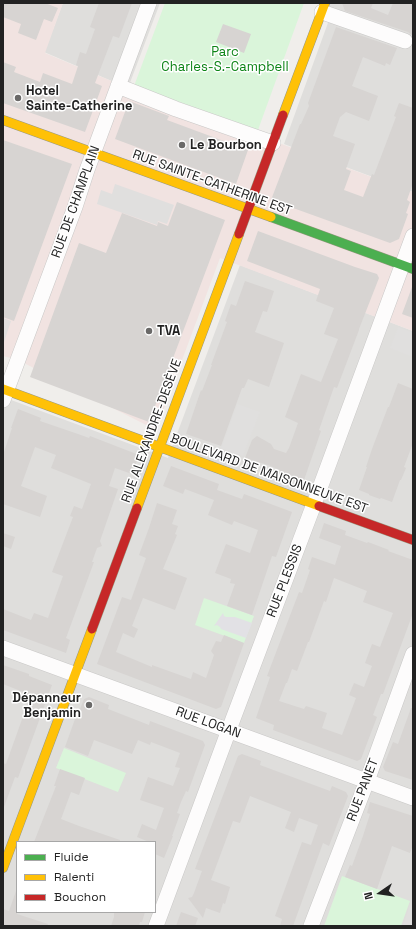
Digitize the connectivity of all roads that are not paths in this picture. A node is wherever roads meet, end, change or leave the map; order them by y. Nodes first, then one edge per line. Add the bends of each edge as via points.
1 (149, 3) edge
2 (324, 7) edge
3 (405, 41) dead end
4 (118, 86) junction
5 (3, 120) edge
6 (273, 143) junction
7 (93, 154) junction
8 (249, 209) junction
9 (413, 236) edge
10 (408, 267) edge
11 (4, 394) edge
12 (160, 447) junction
13 (314, 504) junction
14 (413, 540) edge
15 (3, 648) edge
16 (413, 654) edge
17 (76, 675) junction
18 (229, 730) junction
19 (367, 781) junction
20 (413, 798) edge
21 (3, 868) edge
22 (156, 926) edge
23 (311, 926) edge

1 - 4 street, RUE DE CHAMPLAIN
2 - 3 street
2 - 6 street, RUE ALEXANDRE-DESÈVE
4 - 6 street
4 - 7 street, RUE DE CHAMPLAIN
5 - 7 street, RUE SAINTE-CATHERINE EST
6 - 8 street, RUE ALEXANDRE-DESÈVE
7 - 8 street, RUE SAINTE-CATHERINE EST
7 - 11 street, RUE DE CHAMPLAIN
8 - 10 street, RUE SAINTE-CATHERINE EST
8 - 12 street, RUE ALEXANDRE-DESÈVE
9 - 10 street, RUE PLESSIS
10 - 13 street, RUE PLESSIS
11 - 12 street, BOULEVARD DE MAISONNEUVE EST
12 - 13 street, BOULEVARD DE MAISONNEUVE EST
12 - 17 street, RUE ALEXANDRE-DESÈVE
13 - 14 street, BOULEVARD DE MAISONNEUVE EST
13 - 18 street, RUE PLESSIS
15 - 17 street, RUE LOGAN
16 - 19 street, RUE PANET
17 - 18 street, RUE LOGAN
17 - 21 street, RUE ALEXANDRE-DESÈVE
18 - 19 street, RUE LOGAN
18 - 22 street, RUE PLESSIS
19 - 20 street, RUE LOGAN
19 - 23 street, RUE PANET

